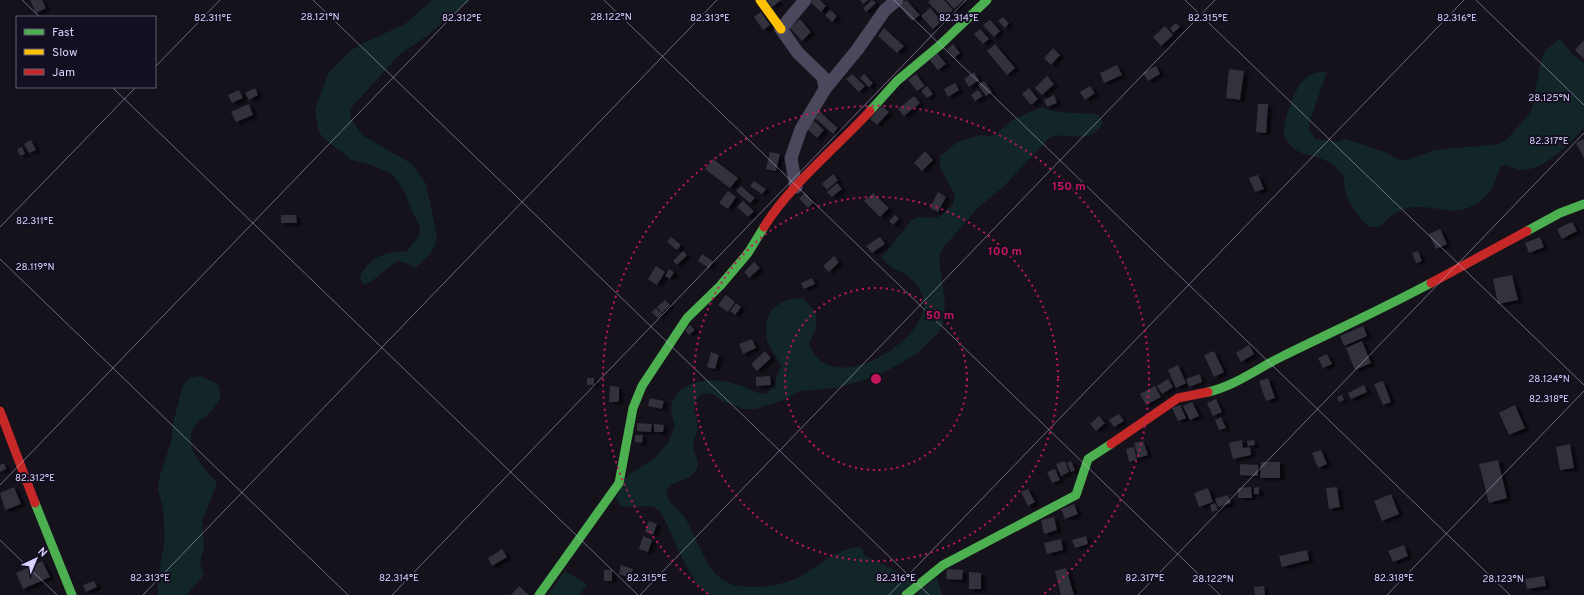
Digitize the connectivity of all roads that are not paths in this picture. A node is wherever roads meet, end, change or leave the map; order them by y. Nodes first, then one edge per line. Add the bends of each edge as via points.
1 (760, 0) edge
2 (805, 0) edge
3 (897, 0) edge
4 (987, 0) edge
5 (781, 29) junction
6 (825, 88) junction
7 (796, 187) junction
8 (1584, 204) edge
9 (0, 411) edge
10 (72, 595) edge
11 (539, 595) edge
12 (906, 595) edge

1 - 5 street
2 - 5 street
3 - 6 street via 885,10 857,50
4 - 7 street via 940,45 897,81
5 - 6 street via 798,53 823,78
6 - 7 street via 801,129 791,158
7 - 11 street via 772,214 748,253 720,286 687,318 642,386 631,414 619,483
8 - 12 street via 1560,213 1394,303 1221,389 1178,398 1088,459 1076,495 943,565
9 - 10 street

